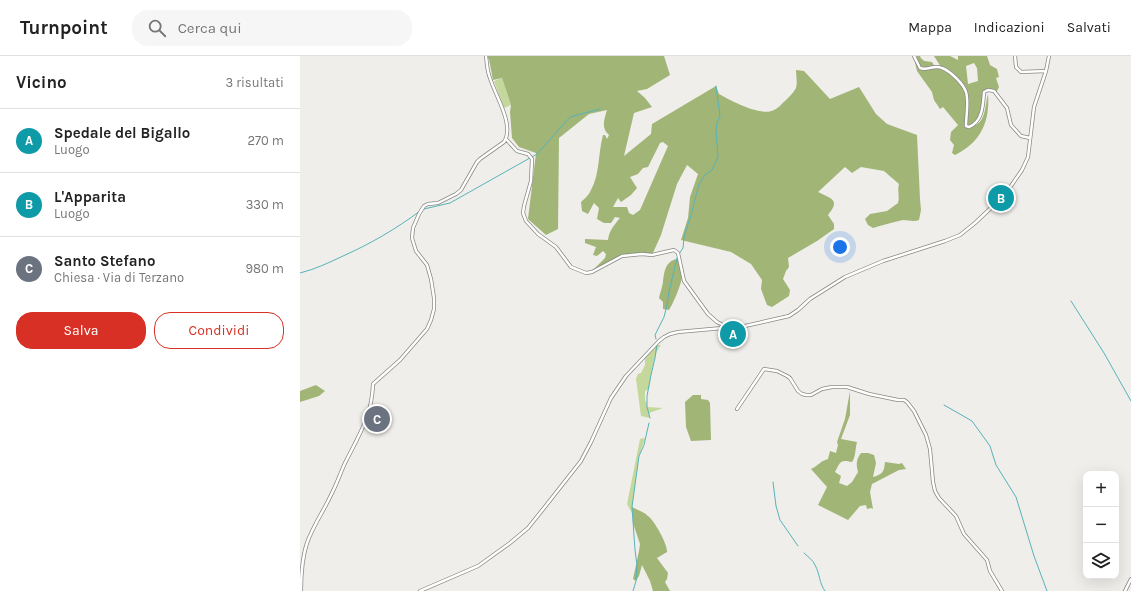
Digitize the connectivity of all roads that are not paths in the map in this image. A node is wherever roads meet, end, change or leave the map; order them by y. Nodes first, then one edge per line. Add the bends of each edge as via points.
1 (486, 56) edge
2 (914, 56) edge
3 (1015, 56) edge
4 (1049, 56) edge
5 (1046, 71) junction
6 (1030, 138) junction
7 (506, 139) junction
8 (728, 328) junction
9 (737, 409) dead end
10 (1131, 579) edge
11 (301, 591) edge
12 (420, 591) edge
13 (1002, 591) edge
14 (1126, 591) edge

1 - 7 street via 489,77 504,114 508,134
2 - 6 street via 920,68 924,70 941,67 953,75 961,85 966,92 966,126 972,126 981,117 984,92 994,91 1007,108 1011,125 1021,136
3 - 5 street via 1016,67 1021,72
4 - 5 street
5 - 6 street via 1034,107
6 - 8 street via 1028,157 1011,186 994,206 960,235 845,276 790,316
7 - 8 street via 517,151 528,154 532,159 531,181 523,214 526,221 556,247 571,267 586,273 622,256 652,255 674,250 678,253 684,281 708,314
7 - 11 street via 477,162 461,190 438,203 424,206 419,214 412,238 416,251 427,265 432,284 434,309 431,320 427,329 400,360 373,384 371,405 362,432 308,541
8 - 12 street via 678,332 658,341 622,382 611,398 580,461 528,528 478,566
9 - 13 street via 764,368 787,376 798,391 806,395 832,387 847,387 907,402 926,435 935,491 956,516 964,534 987,560 990,571
10 - 14 street

